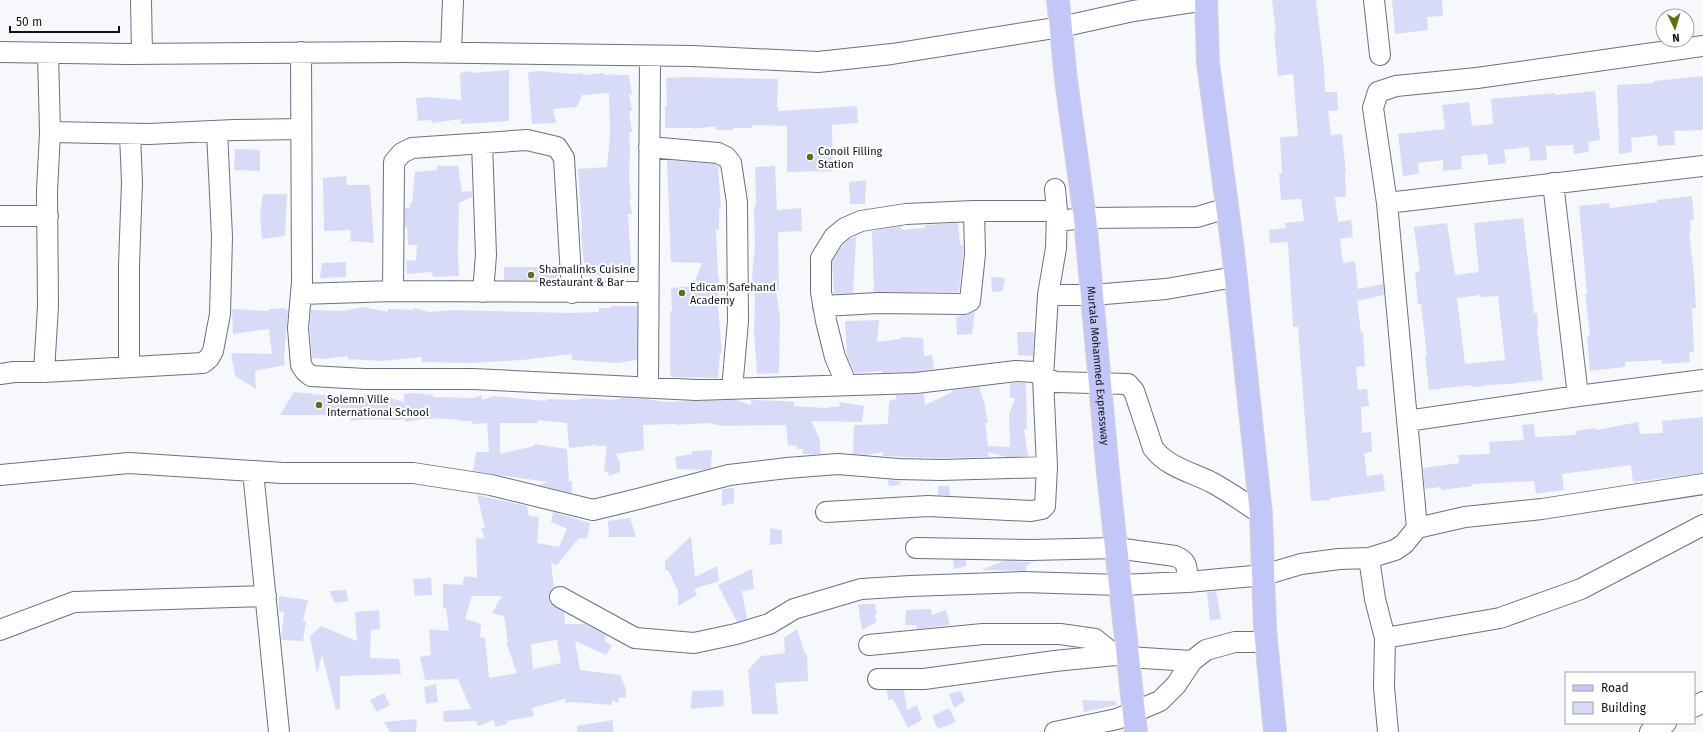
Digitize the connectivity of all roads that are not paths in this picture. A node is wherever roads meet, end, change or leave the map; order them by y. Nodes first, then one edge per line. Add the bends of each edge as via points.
1 (141, 0) edge
2 (453, 0) edge
3 (1058, 0) edge
4 (1206, 0) edge
5 (1374, 0) edge
6 (1130, 5) edge
7 (1061, 27) junction
8 (1703, 46) edge
9 (0, 52) edge
10 (301, 52) junction
11 (451, 52) junction
12 (48, 54) junction
13 (142, 54) junction
14 (1380, 55) dead end
15 (650, 56) junction
16 (301, 130) junction
17 (217, 131) junction
18 (50, 132) junction
19 (130, 134) junction
20 (482, 143) junction
21 (649, 147) junction
22 (1703, 166) edge
23 (1553, 183) junction
24 (1055, 189) dead end
25 (1386, 203) junction
26 (1227, 208) junction
27 (974, 211) junction
28 (0, 216) edge
29 (48, 216) junction
30 (1057, 216) junction
31 (1085, 218) junction
32 (1236, 277) junction
33 (394, 291) junction
34 (483, 292) junction
35 (648, 292) junction
36 (572, 293) junction
37 (301, 294) junction
38 (1048, 295) junction
39 (1092, 295) junction
40 (823, 306) junction
41 (130, 367) junction
42 (44, 372) junction
43 (0, 374) edge
44 (1043, 376) junction
45 (1703, 380) edge
46 (1100, 383) junction
47 (847, 385) junction
48 (648, 387) junction
49 (732, 389) junction
50 (1578, 396) junction
51 (1406, 421) junction
52 (1047, 467) junction
53 (253, 471) junction
54 (0, 475) edge
55 (1703, 484) edge
56 (826, 512) dead end
57 (1261, 514) junction
58 (1703, 525) edge
59 (1417, 528) junction
60 (916, 548) dead end
61 (1116, 548) junction
62 (1369, 558) junction
63 (1264, 575) junction
64 (1188, 582) junction
65 (1120, 585) junction
66 (266, 596) junction
67 (560, 597) dead end
68 (0, 630) edge
69 (1385, 638) junction
70 (1266, 642) junction
71 (869, 645) dead end
72 (1121, 656) junction
73 (1192, 661) junction
74 (878, 679) dead end
75 (1126, 724) edge
76 (1664, 724) edge
77 (279, 732) edge
78 (1055, 732) edge
79 (1275, 732) edge
80 (1388, 732) edge
81 (1650, 732) edge

1 - 13 street
2 - 11 street
3 - 7 main road, Murtala Mohammed Expressway
4 - 6 street
4 - 26 main road via 1208,63
5 - 14 street
6 - 7 street
7 - 15 street via 892,54 818,62
7 - 31 main road, Murtala Mohammed Expressway
8 - 25 street via 1477,78 1396,86 1378,92 1373,108
9 - 12 street
10 - 11 street
10 - 13 street
10 - 16 street
11 - 15 street
12 - 13 street
12 - 18 street
15 - 21 street
16 - 17 street
16 - 37 street
17 - 19 street
17 - 41 street via 222,237 220,306 213,351 203,363
18 - 19 street
18 - 29 street
19 - 41 street
20 - 33 street via 412,148 402,153 394,162
20 - 34 street via 486,255
20 - 36 street via 527,140 557,147 564,158
21 - 35 street
21 - 49 street via 718,153 731,163 737,202 738,243 738,321
22 - 23 street
23 - 25 street
23 - 50 street
24 - 30 street
25 - 51 street
26 - 31 street via 1197,217
26 - 32 main road
27 - 30 street
27 - 40 street via 906,214 861,222 845,228 834,237 821,258
27 - 40 street via 976,254 970,301 964,304 878,303
28 - 29 street
29 - 42 street via 48,306
30 - 31 street
30 - 38 street via 1056,248
31 - 39 main road, Murtala Mohammed Expressway
32 - 39 street via 1166,289
32 - 57 main road
33 - 34 street
33 - 37 street
34 - 36 street
35 - 36 street
35 - 48 street
37 - 48 street via 298,328 301,365 311,376 473,379
38 - 39 street
38 - 44 street
39 - 46 main road, Murtala Mohammed Expressway
40 - 47 street via 835,357
41 - 42 street
42 - 43 street
44 - 46 street via 1055,382
44 - 47 street via 1034,372 1016,371 916,383
44 - 52 street
45 - 50 street
46 - 57 street via 1128,384 1132,388 1153,448 1167,462 1212,482
46 - 61 main road, Murtala Mohammed Expressway
47 - 49 street
48 - 49 street
50 - 51 street
51 - 59 street
52 - 53 street via 941,470 838,464 787,468 729,475 593,510 491,485 413,473
52 - 56 street via 1046,506 1042,509 1031,511 928,506
53 - 54 street via 129,463
53 - 66 street
55 - 59 street via 1465,518
57 - 63 main road
58 - 69 street via 1581,589 1500,618
59 - 62 street via 1396,550
60 - 61 street
61 - 64 street via 1174,556 1183,560 1186,564
61 - 65 main road, Murtala Mohammed Expressway
62 - 63 street via 1301,564
62 - 69 street via 1375,599
63 - 64 street
63 - 70 main road
64 - 65 street
65 - 67 street via 1023,582 861,589 794,609 769,624 694,643 635,638
65 - 72 main road, Murtala Mohammed Expressway
66 - 68 street via 74,602
66 - 77 street
69 - 80 street via 1384,688
70 - 73 street via 1235,642 1206,650
70 - 79 main road
71 - 72 street via 982,634 1060,634 1095,639
72 - 73 street
72 - 74 street via 1055,661 924,679
72 - 75 main road, Murtala Mohammed Expressway
73 - 75 street via 1176,685 1160,701
75 - 78 street
76 - 81 street

